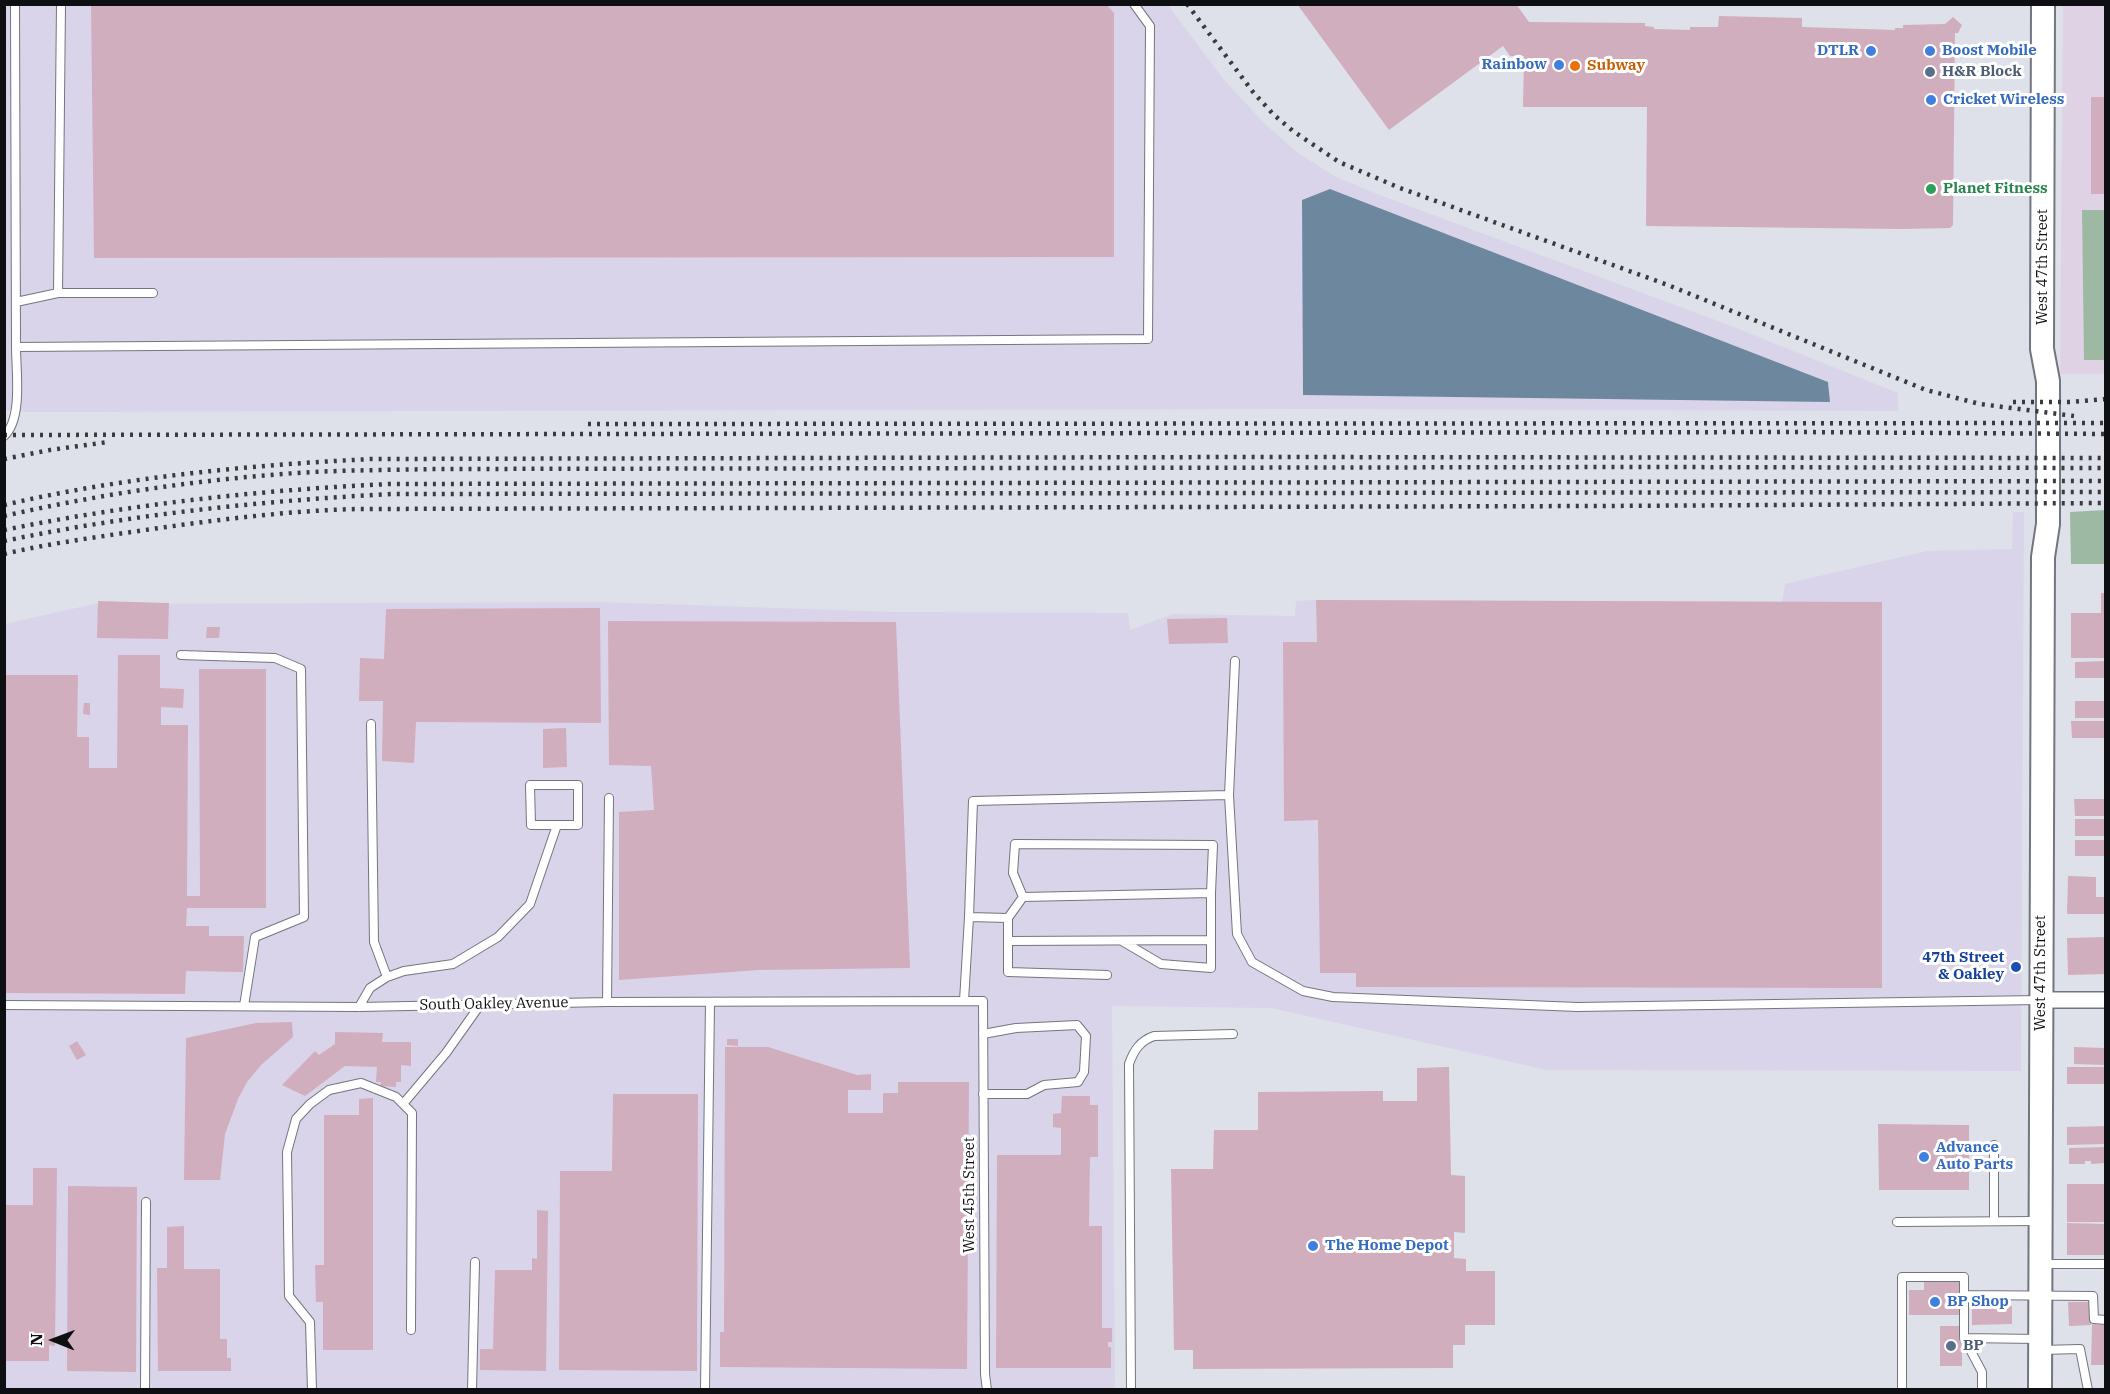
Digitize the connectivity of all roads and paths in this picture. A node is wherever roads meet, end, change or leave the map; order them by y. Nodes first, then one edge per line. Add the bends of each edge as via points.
1 (15, 4) edge
2 (60, 4) edge
3 (1134, 4) edge
4 (2043, 4) edge
5 (153, 292) dead end
6 (58, 293) junction
7 (16, 302) junction
8 (16, 347) junction
9 (4, 436) edge
10 (181, 656) dead end
11 (1235, 661) dead end
12 (371, 724) dead end
13 (1229, 795) junction
14 (609, 798) dead end
15 (557, 825) junction
16 (1211, 893) junction
17 (1023, 897) junction
18 (969, 917) junction
19 (1008, 918) junction
20 (1211, 940) junction
21 (1008, 941) junction
22 (1122, 941) junction
23 (1107, 975) dead end
24 (387, 977) junction
25 (2041, 1000) junction
26 (2106, 1000) edge
27 (964, 1001) junction
28 (983, 1001) joint
29 (607, 1002) junction
30 (710, 1002) junction
31 (4, 1005) edge
32 (480, 1005) junction
33 (244, 1006) junction
34 (359, 1007) junction
35 (983, 1034) junction
36 (1233, 1034) dead end
37 (983, 1094) junction
38 (403, 1104) junction
39 (1994, 1145) dead end
40 (146, 1202) dead end
41 (1994, 1221) junction
42 (2040, 1221) junction
43 (1897, 1222) dead end
44 (476, 1262) dead end
45 (2040, 1264) junction
46 (2106, 1264) edge
47 (1965, 1295) junction
48 (2040, 1295) junction
49 (2106, 1320) edge
50 (411, 1330) dead end
51 (1964, 1338) junction
52 (2040, 1344) junction
53 (145, 1389) edge
54 (312, 1389) edge
55 (472, 1389) edge
56 (705, 1389) edge
57 (987, 1389) edge
58 (1131, 1389) edge
59 (1902, 1389) edge
60 (1982, 1389) edge
61 (2040, 1389) edge
62 (2088, 1389) edge

1 - 7 lane
2 - 6 lane
3 - 8 lane via 1150,26 1148,339
4 - 25 main road, West 47th Street via 2043,349 2048,381 2048,524 2043,557
5 - 6 lane
6 - 7 lane
7 - 8 lane
8 - 9 lane via 16,413 11,430
10 - 33 lane via 275,658 302,669 304,917 255,937
11 - 13 lane
12 - 24 lane via 374,942
13 - 18 lane via 973,801
13 - 25 lane via 1237,934 1252,962 1303,990 1333,997 1577,1007
14 - 29 lane
15 - 15 lane via 531,825 531,785 578,785 578,825
15 - 24 lane via 530,904 498,937 453,964 404,970
16 - 17 lane
16 - 17 lane via 1213,845 1015,844 1013,873
16 - 20 lane
17 - 19 lane
18 - 19 lane
18 - 27 lane
19 - 21 lane
20 - 22 lane
20 - 22 lane via 1211,968 1161,964
21 - 22 lane
21 - 23 lane via 1008,972
24 - 34 lane via 370,988
25 - 26 street
25 - 42 main road, West 47th Street
27 - 28 lane, South Oakley Avenue
27 - 30 lane, South Oakley Avenue
28 - 35 lane, West 45th Street
29 - 30 lane, South Oakley Avenue
29 - 32 lane, South Oakley Avenue
30 - 56 lane
31 - 33 lane, South Oakley Avenue
32 - 34 lane, South Oakley Avenue
32 - 38 lane
33 - 34 lane, South Oakley Avenue
35 - 37 lane, West 45th Street
35 - 37 lane via 1077,1025 1086,1036 1084,1072 1078,1082 1044,1085 1027,1094
36 - 58 lane via 1154,1036 1138,1045 1129,1064
37 - 57 lane, West 45th Street
38 - 50 lane via 412,1113
38 - 54 lane via 396,1097 361,1083 329,1090 296,1119 287,1152 289,1296 310,1322
39 - 41 lane
40 - 53 lane
41 - 42 lane
41 - 43 lane
42 - 45 main road, West 47th Street
44 - 55 lane
45 - 46 lane
45 - 48 main road, West 47th Street
47 - 48 lane
47 - 51 lane
47 - 59 lane via 1964,1277 1902,1277
48 - 49 lane via 2093,1296 2094,1319
48 - 52 main road, West 47th Street
51 - 52 lane
51 - 60 lane via 1982,1372
52 - 61 main road, West 47th Street
52 - 62 lane via 2080,1349

